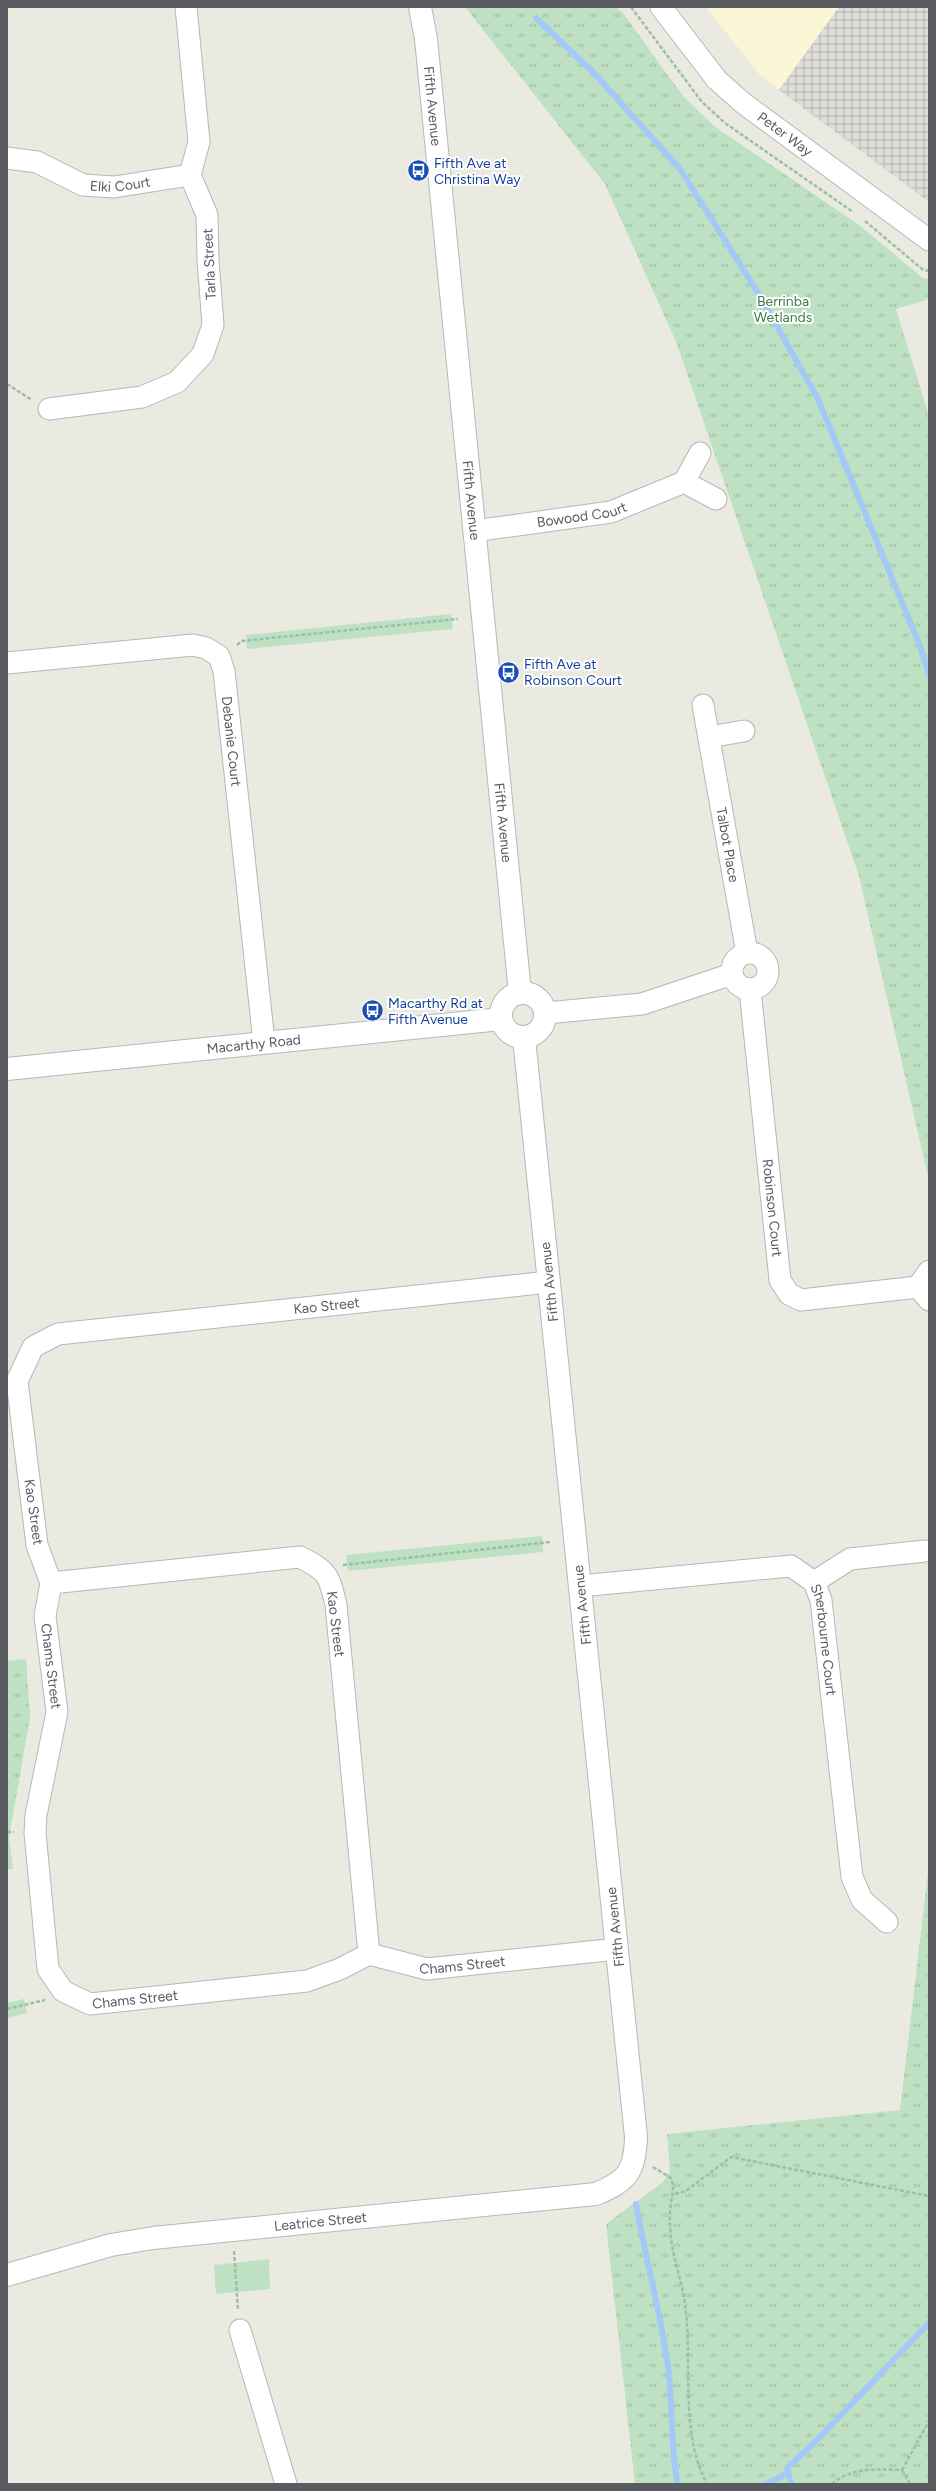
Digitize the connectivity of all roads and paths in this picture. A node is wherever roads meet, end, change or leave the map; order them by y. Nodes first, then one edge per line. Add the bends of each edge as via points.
1 (186, 7) edge
2 (420, 7) edge
3 (661, 7) edge
4 (7, 158) edge
5 (190, 175) junction
6 (929, 240) edge
7 (7, 384) edge
8 (49, 410) joint
9 (700, 453) dead end
10 (684, 482) junction
11 (716, 499) dead end
12 (474, 531) junction
13 (458, 619) dead end
14 (219, 656) junction
15 (7, 663) edge
16 (703, 705) dead end
17 (744, 731) dead end
18 (709, 737) junction
19 (747, 953) junction
20 (732, 974) junction
21 (750, 990) junction
22 (520, 993) junction
23 (546, 1013) junction
24 (501, 1019) junction
25 (524, 1038) junction
26 (264, 1042) junction
27 (7, 1070) edge
28 (549, 1282) junction
29 (925, 1286) edge
30 (550, 1542) dead end
31 (928, 1550) edge
32 (321, 1568) junction
33 (814, 1582) junction
34 (51, 1583) junction
35 (580, 1586) junction
36 (887, 1922) dead end
37 (617, 1949) junction
38 (369, 1954) junction
39 (63, 1991) junction
40 (7, 2009) edge
41 (633, 2164) junction
42 (674, 2194) junction
43 (929, 2196) edge
44 (232, 2231) junction
45 (7, 2275) edge
46 (240, 2330) joint
47 (929, 2421) edge
48 (902, 2470) junction
49 (286, 2484) edge
50 (707, 2484) edge
51 (832, 2484) edge
52 (910, 2484) edge

1 - 5 street via 199,142
2 - 12 street, Fifth Avenue via 426,39
3 - 6 street, Peter Way via 717,80 742,103
4 - 5 street, Elki Court via 37,162 83,186 114,187
5 - 8 street, Tarla Street via 207,215 213,325 203,354 177,382 142,397
7 - 8 path
9 - 10 street
10 - 11 street
10 - 12 street, Bowood Court via 611,512
12 - 22 street, Fifth Avenue
13 - 14 path via 242,642
14 - 15 street via 206,648 193,645
14 - 26 street, Debanie Court via 224,671
16 - 18 street, Talbot Place
17 - 18 street
18 - 19 street, Talbot Place
19 - 20 street via 737,958
19 - 21 street via 762,957 769,969 764,983
20 - 21 street via 738,985
20 - 23 street via 642,1004
21 - 29 street, Robinson Court via 780,1280 789,1294 801,1300
22 - 23 street via 527,993 540,1000
22 - 24 street via 513,995 503,1005
23 - 25 street via 542,1027
24 - 25 street via 512,1035
24 - 26 street, Macarthy Road
25 - 28 street, Fifth Avenue
26 - 27 street, Macarthy Road
28 - 34 street, Kao Street via 58,1334 33,1347 17,1380 37,1545
28 - 35 street, Fifth Avenue
30 - 32 path
31 - 33 street via 850,1559
32 - 34 street via 300,1558
32 - 38 street, Kao Street via 331,1582 336,1605
33 - 35 street, Sherbourne Court via 791,1566
33 - 36 street, Sherbourne Court via 821,1600 852,1877 862,1900
34 - 39 street, Chams Street via 45,1616 57,1712 36,1816 35,1833 48,1969
35 - 37 street, Fifth Avenue
37 - 38 street, Chams Street via 427,1969
37 - 41 street, Fifth Avenue via 636,2137
38 - 39 street, Chams Street via 307,1981 90,2004
39 - 40 path via 44,2001
41 - 42 path via 671,2178
41 - 44 street, Leatrice Street via 616,2186 596,2194
42 - 43 path via 686,2191 731,2157
42 - 50 path via 671,2204 671,2237 686,2312 692,2434 700,2471
44 - 45 street, Leatrice Street via 153,2238 111,2245
44 - 46 path
46 - 49 street
47 - 48 path
48 - 51 path via 866,2469 839,2478
48 - 52 path

